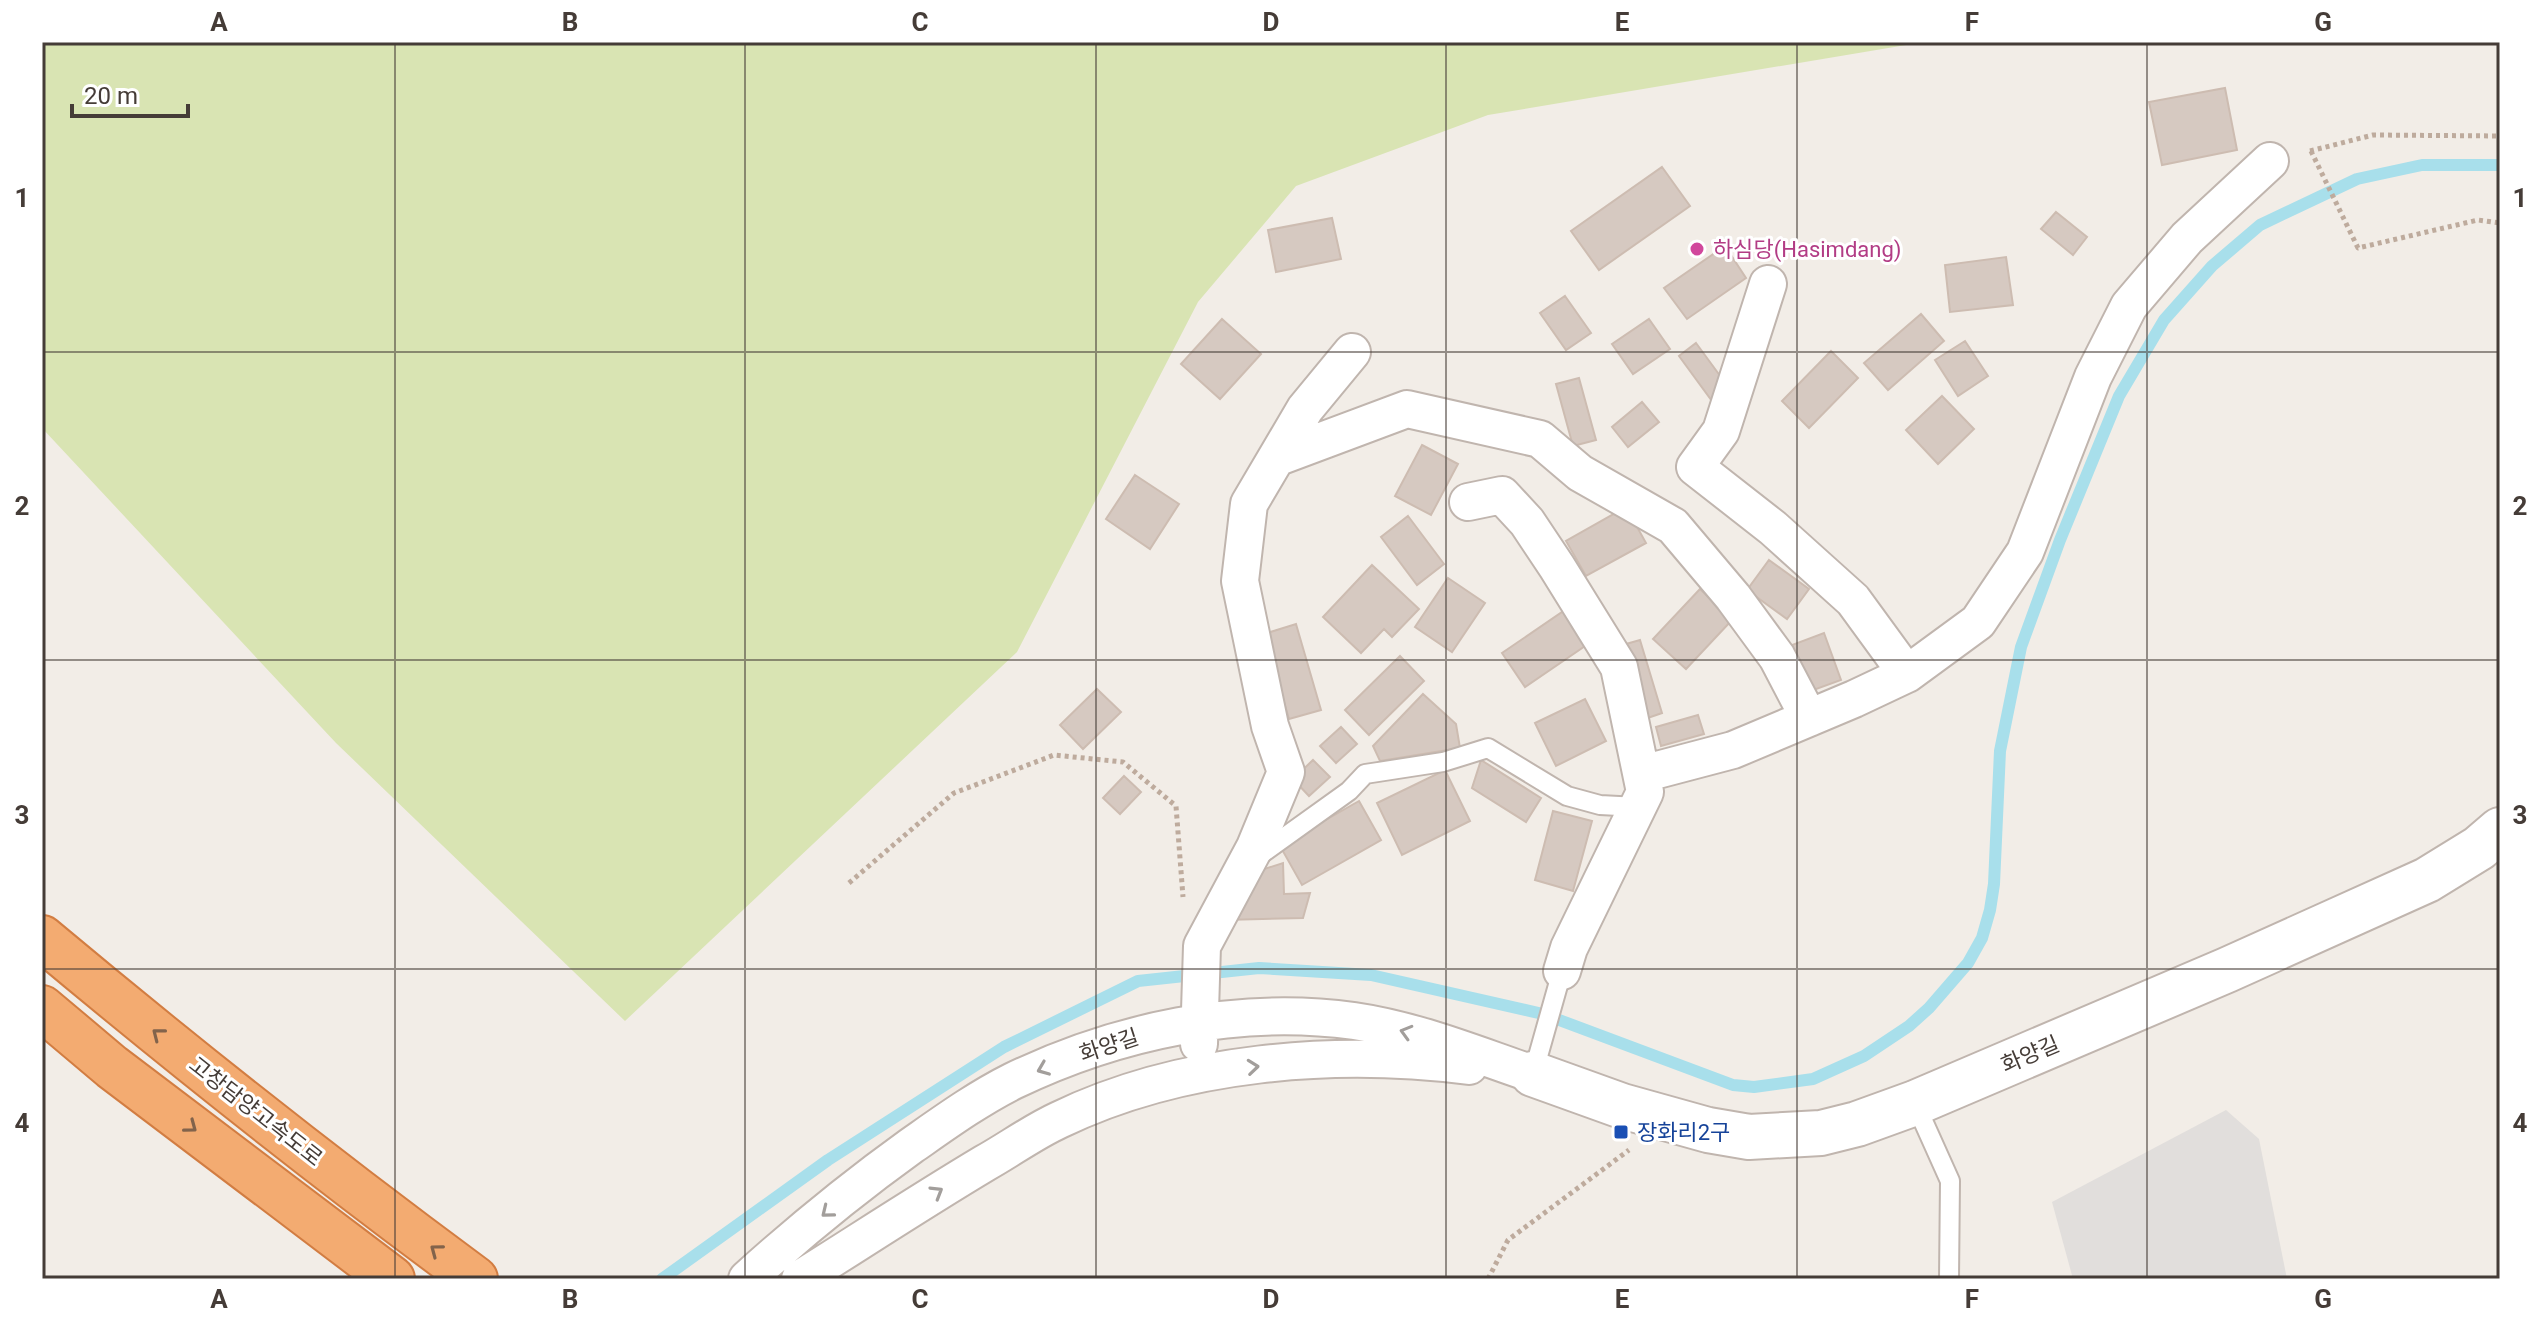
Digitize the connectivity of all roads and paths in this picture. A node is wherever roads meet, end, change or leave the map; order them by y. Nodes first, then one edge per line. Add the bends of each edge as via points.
1 (2500, 136) edge
2 (2311, 151) junction
3 (2270, 161) joint
4 (2500, 223) edge
5 (1768, 284) dead end
6 (1352, 352) dead end
7 (1276, 458) junction
8 (1468, 502) dead end
9 (1907, 674) junction
10 (1809, 718) junction
11 (1640, 790) junction
12 (2500, 830) edge
13 (1245, 866) junction
14 (849, 883) dead end
15 (42, 938) edge
16 (1202, 946) junction
17 (1562, 971) joint
18 (42, 1008) edge
19 (1199, 1012) junction
20 (1201, 1074) junction
21 (1533, 1074) junction
22 (1915, 1103) junction
23 (1671, 1119) junction
24 (380, 1270) edge
25 (475, 1279) edge
26 (747, 1279) edge
27 (800, 1279) edge
28 (1488, 1279) edge
29 (1949, 1279) edge

1 - 2 path via 2373,135
2 - 3 path
2 - 4 path via 2358,248 2478,220
3 - 9 street via 2187,238 2129,306 2093,377 2025,552 1978,622
5 - 9 street via 1721,431 1695,467 1853,600
6 - 7 street via 1305,409
7 - 10 street via 1407,409 1540,439 1580,473 1673,526 1777,657
7 - 13 street via 1249,504 1240,581 1270,726 1286,772
8 - 11 street via 1502,495 1527,522 1619,667
9 - 10 street
10 - 11 street
11 - 13 lane via 1600,805 1567,796 1488,748 1443,762 1365,774
11 - 17 street
12 - 22 street, 화양길 via 2427,880
13 - 16 street
14 - 16 path via 954,793 1054,755 1123,762 1176,806 1185,916
25 -> 15 highway, 고창담양고속도로
16 - 19 street
17 - 21 lane
18 -> 24 highway
19 - 20 street
21 -> 19 street, 화양길 via 1403,1030 1352,1021
19 -> 26 street, 화양길 via 992,1093 877,1171
20 -> 21 street, 화양길 via 1326,1059 1443,1063
27 -> 20 street, 화양길 via 1058,1120 1130,1091
21 - 23 street, 화양길
22 - 23 street, 화양길 via 1857,1124 1785,1137 1749,1137
22 - 29 lane via 1950,1181
23 - 28 path via 1508,1240

